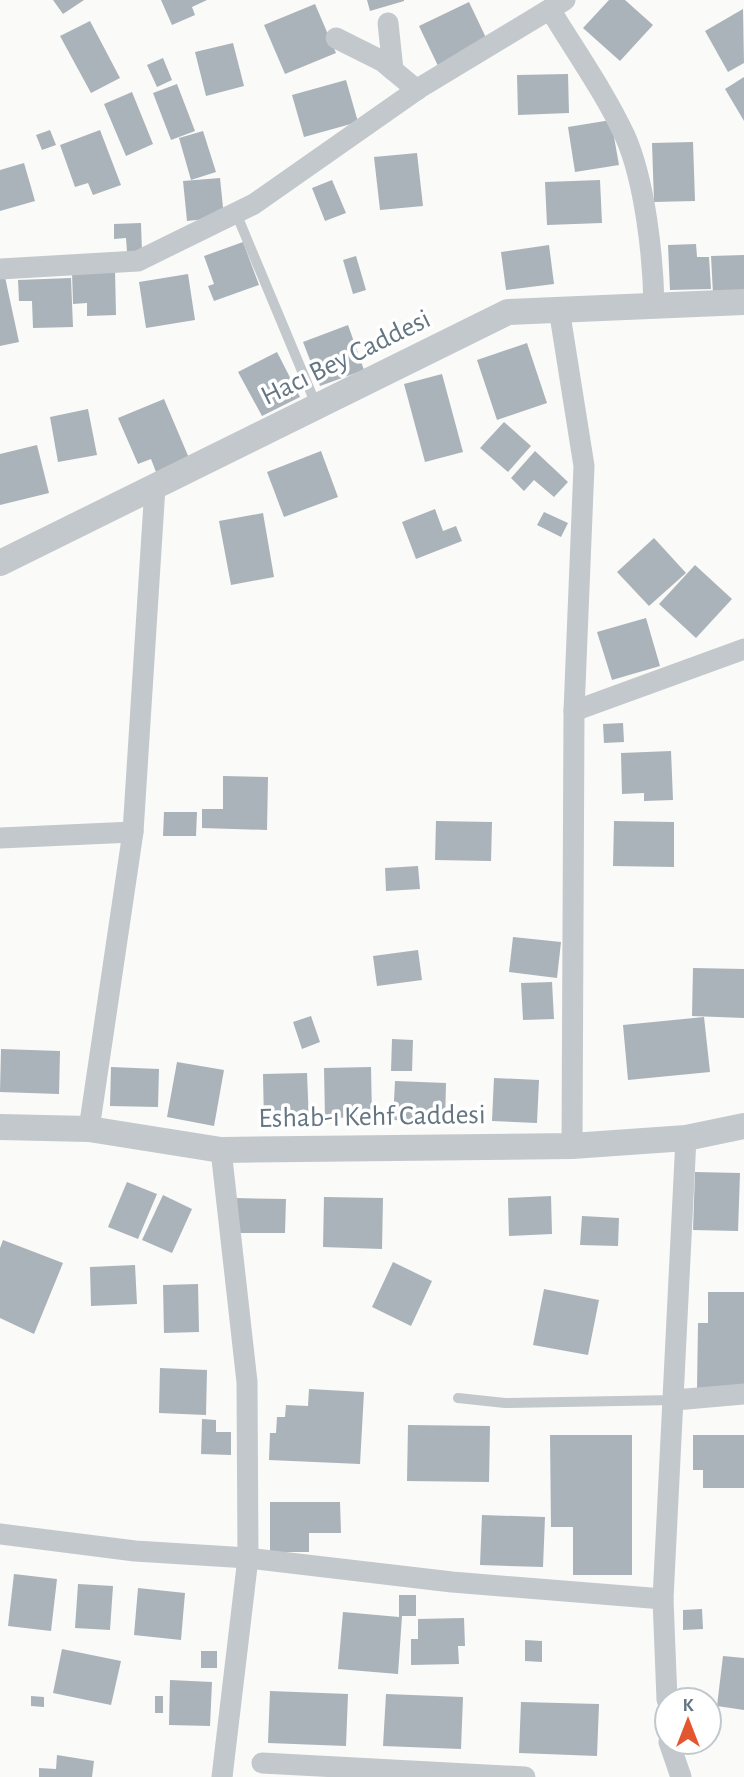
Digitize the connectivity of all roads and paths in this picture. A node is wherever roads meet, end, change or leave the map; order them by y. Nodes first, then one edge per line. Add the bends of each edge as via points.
1 (558, 5) edge
2 (388, 23) dead end
3 (336, 38) dead end
4 (393, 70) junction
5 (417, 90) junction
6 (236, 213) junction
7 (0, 269) edge
8 (744, 302) edge
9 (654, 305) junction
10 (559, 309) junction
11 (317, 407) junction
12 (155, 487) junction
13 (0, 563) edge
14 (744, 649) edge
15 (574, 711) junction
16 (133, 832) junction
17 (0, 838) edge
18 (744, 1126) edge
19 (0, 1127) edge
20 (89, 1129) junction
21 (686, 1138) junction
22 (572, 1146) junction
23 (221, 1150) junction
24 (744, 1394) edge
25 (458, 1398) dead end
26 (675, 1400) junction
27 (0, 1534) edge
28 (248, 1558) junction
29 (663, 1599) junction
30 (666, 1686) edge
31 (674, 1756) edge
32 (262, 1763) dead end
33 (222, 1777) edge
34 (525, 1777) edge
35 (681, 1777) edge

1 - 5 street
1 - 9 street via 625,137 643,200
2 - 4 street
3 - 4 street
4 - 5 street
5 - 6 street
6 - 7 street via 138,261
6 - 11 lane
8 - 9 street, Hacı Bey Caddesi
9 - 10 street, Hacı Bey Caddesi
10 - 11 street, Hacı Bey Caddesi via 508,312
10 - 15 street via 584,466
11 - 12 street, Hacı Bey Caddesi
12 - 13 street, Hacı Bey Caddesi
12 - 16 street
14 - 15 street
15 - 22 street
16 - 17 street
16 - 20 street
18 - 21 street, Eshab-ı Kehf Caddesi
19 - 20 street, Eshab-ı Kehf Caddesi
20 - 23 street, Eshab-ı Kehf Caddesi
21 - 22 street, Eshab-ı Kehf Caddesi
21 - 26 street
22 - 23 street, Eshab-ı Kehf Caddesi
23 - 28 street via 247,1382
24 - 26 street
25 - 26 lane via 505,1403
26 - 29 street
27 - 28 street via 135,1551
28 - 29 street via 452,1582
28 - 33 street
29 - 30 street
31 - 35 street
32 - 34 street

